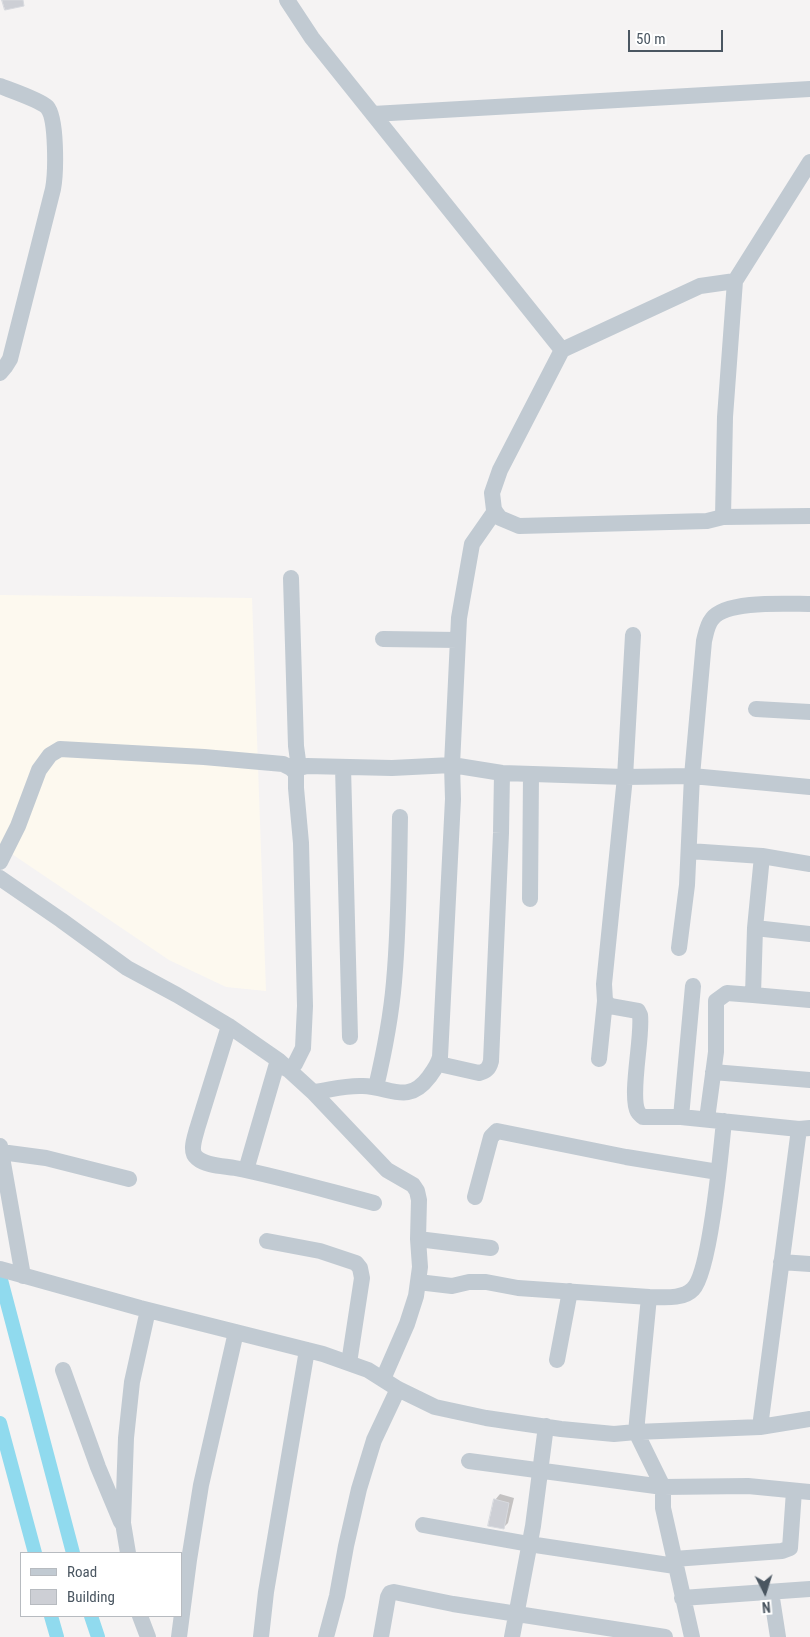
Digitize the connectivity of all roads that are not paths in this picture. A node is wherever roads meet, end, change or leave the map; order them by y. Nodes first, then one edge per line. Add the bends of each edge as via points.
1 (287, 0) edge
2 (0, 86) edge
3 (810, 89) edge
4 (373, 114) junction
5 (810, 162) edge
6 (735, 281) junction
7 (562, 350) junction
8 (0, 373) edge
9 (495, 511) junction
10 (810, 516) edge
11 (724, 517) junction
12 (291, 578) dead end
13 (810, 604) edge
14 (633, 635) dead end
15 (383, 639) dead end
16 (458, 640) junction
17 (756, 709) dead end
18 (810, 712) edge
19 (452, 765) junction
20 (343, 767) junction
21 (298, 770) junction
22 (502, 773) junction
23 (530, 774) junction
24 (692, 776) junction
25 (625, 778) junction
26 (810, 787) edge
27 (400, 817) dead end
28 (689, 851) junction
29 (762, 856) junction
30 (0, 862) edge
31 (810, 864) edge
32 (0, 878) edge
33 (530, 899) dead end
34 (756, 928) junction
35 (810, 934) edge
36 (679, 948) dead end
37 (693, 986) dead end
38 (753, 995) junction
39 (810, 1000) edge
40 (605, 1001) junction
41 (229, 1026) junction
42 (350, 1037) dead end
43 (599, 1058) dead end
44 (439, 1064) junction
45 (283, 1065) junction
46 (713, 1072) junction
47 (810, 1080) edge
48 (376, 1087) junction
49 (313, 1092) junction
50 (682, 1117) junction
51 (707, 1119) junction
52 (724, 1121) junction
53 (804, 1129) edge
54 (0, 1149) edge
55 (246, 1170) junction
56 (718, 1172) junction
57 (129, 1180) dead end
58 (475, 1197) dead end
59 (374, 1203) dead end
60 (418, 1239) junction
61 (267, 1241) dead end
62 (491, 1248) dead end
63 (781, 1262) junction
64 (810, 1264) edge
65 (11, 1273) edge
66 (418, 1282) junction
67 (570, 1292) junction
68 (649, 1297) junction
69 (148, 1310) junction
70 (236, 1332) junction
71 (307, 1350) junction
72 (556, 1360) dead end
73 (349, 1363) junction
74 (63, 1370) dead end
75 (383, 1379) junction
76 (398, 1389) junction
77 (810, 1419) edge
78 (546, 1426) junction
79 (760, 1427) junction
80 (636, 1432) junction
81 (469, 1461) dead end
82 (540, 1470) junction
83 (662, 1487) junction
84 (802, 1492) edge
85 (423, 1525) dead end
86 (124, 1529) junction
87 (529, 1544) junction
88 (128, 1552) edge
89 (675, 1563) junction
90 (810, 1589) edge
91 (771, 1592) junction
92 (682, 1598) junction
93 (182, 1614) edge
94 (517, 1614) junction
95 (140, 1617) edge
96 (182, 1617) edge
97 (583, 1630) edge
98 (643, 1635) edge
99 (148, 1637) edge
100 (179, 1637) edge
101 (261, 1637) edge
102 (326, 1637) edge
103 (381, 1637) edge
104 (512, 1637) edge
105 (665, 1637) edge
106 (692, 1637) edge
107 (778, 1637) edge

1 - 4 street via 312,38
2 - 8 street via 43,104 50,112 55,171 10,359
3 - 4 street
4 - 7 street
5 - 6 street
6 - 7 street via 700,286
6 - 11 street via 725,417
7 - 9 street via 500,470 492,493
9 - 11 street via 500,518 519,526 707,521
9 - 16 street via 472,544
10 - 11 street
12 - 21 street
13 - 24 street via 748,605 725,610 712,617 704,641
14 - 25 street
15 - 16 street
16 - 19 street
17 - 18 street
19 - 20 street
19 - 22 street
19 - 44 street
20 - 21 street via 307,766
20 - 42 street
21 - 30 street via 283,764 204,757 60,749 50,755 39,770 18,826
21 - 45 street via 305,1006 303,1048 295,1064
22 - 23 street
22 - 44 street via 491,1061 485,1072 478,1073
23 - 25 street
23 - 33 street
24 - 25 street
24 - 26 street
24 - 28 street
25 - 40 street via 604,984
27 - 48 street via 394,984
28 - 29 street
28 - 36 street
29 - 31 street
29 - 34 street
32 - 41 street via 128,968
34 - 35 street
34 - 38 street
37 - 50 street
38 - 39 street
38 - 46 street via 727,994 716,1001
40 - 43 street
40 - 50 street via 610,1006 638,1011 640,1015 635,1104 638,1112 643,1117
41 - 45 street
41 - 55 street via 197,1129 194,1153 203,1162
44 - 48 street via 414,1092 402,1093
45 - 49 street
45 - 55 street
46 - 47 street
46 - 51 street
48 - 49 street via 346,1086
49 - 60 street via 387,1170 417,1190
50 - 51 street
51 - 52 street
52 - 53 street
52 - 56 street
53 - 63 street
54 - 57 street
54 - 65 street
55 - 59 street
56 - 58 street via 497,1131 491,1137
56 - 68 street via 701,1277 693,1290 678,1296
60 - 62 street
60 - 66 street
61 - 73 street via 320,1251 356,1263 360,1268 362,1278
63 - 64 street
63 - 79 street
65 - 69 street
66 - 67 street via 452,1286 486,1282
66 - 75 street via 407,1324
67 - 68 street
67 - 72 street
68 - 80 street
69 - 70 street
69 - 86 street via 132,1382 126,1438
70 - 71 street
70 - 93 street via 201,1485
71 - 73 street
71 - 101 street
73 - 75 street
74 - 86 street
75 - 76 street
76 - 78 street via 435,1407
76 - 102 street via 374,1440 359,1489
77 - 79 street
78 - 80 street via 614,1434
78 - 82 street
79 - 80 street
80 - 83 street
81 - 82 street
82 - 83 street
82 - 87 street
83 - 84 street via 748,1486
83 - 89 street via 663,1508
84 - 89 street via 790,1548
85 - 87 street
86 - 88 street
87 - 89 street
87 - 94 street
89 - 92 street
90 - 91 street
91 - 92 street
91 - 107 street
92 - 106 street
94 - 97 street
94 - 103 street via 394,1592 388,1597
94 - 104 street
95 - 99 street
96 - 100 street
97 - 98 street
98 - 105 street

